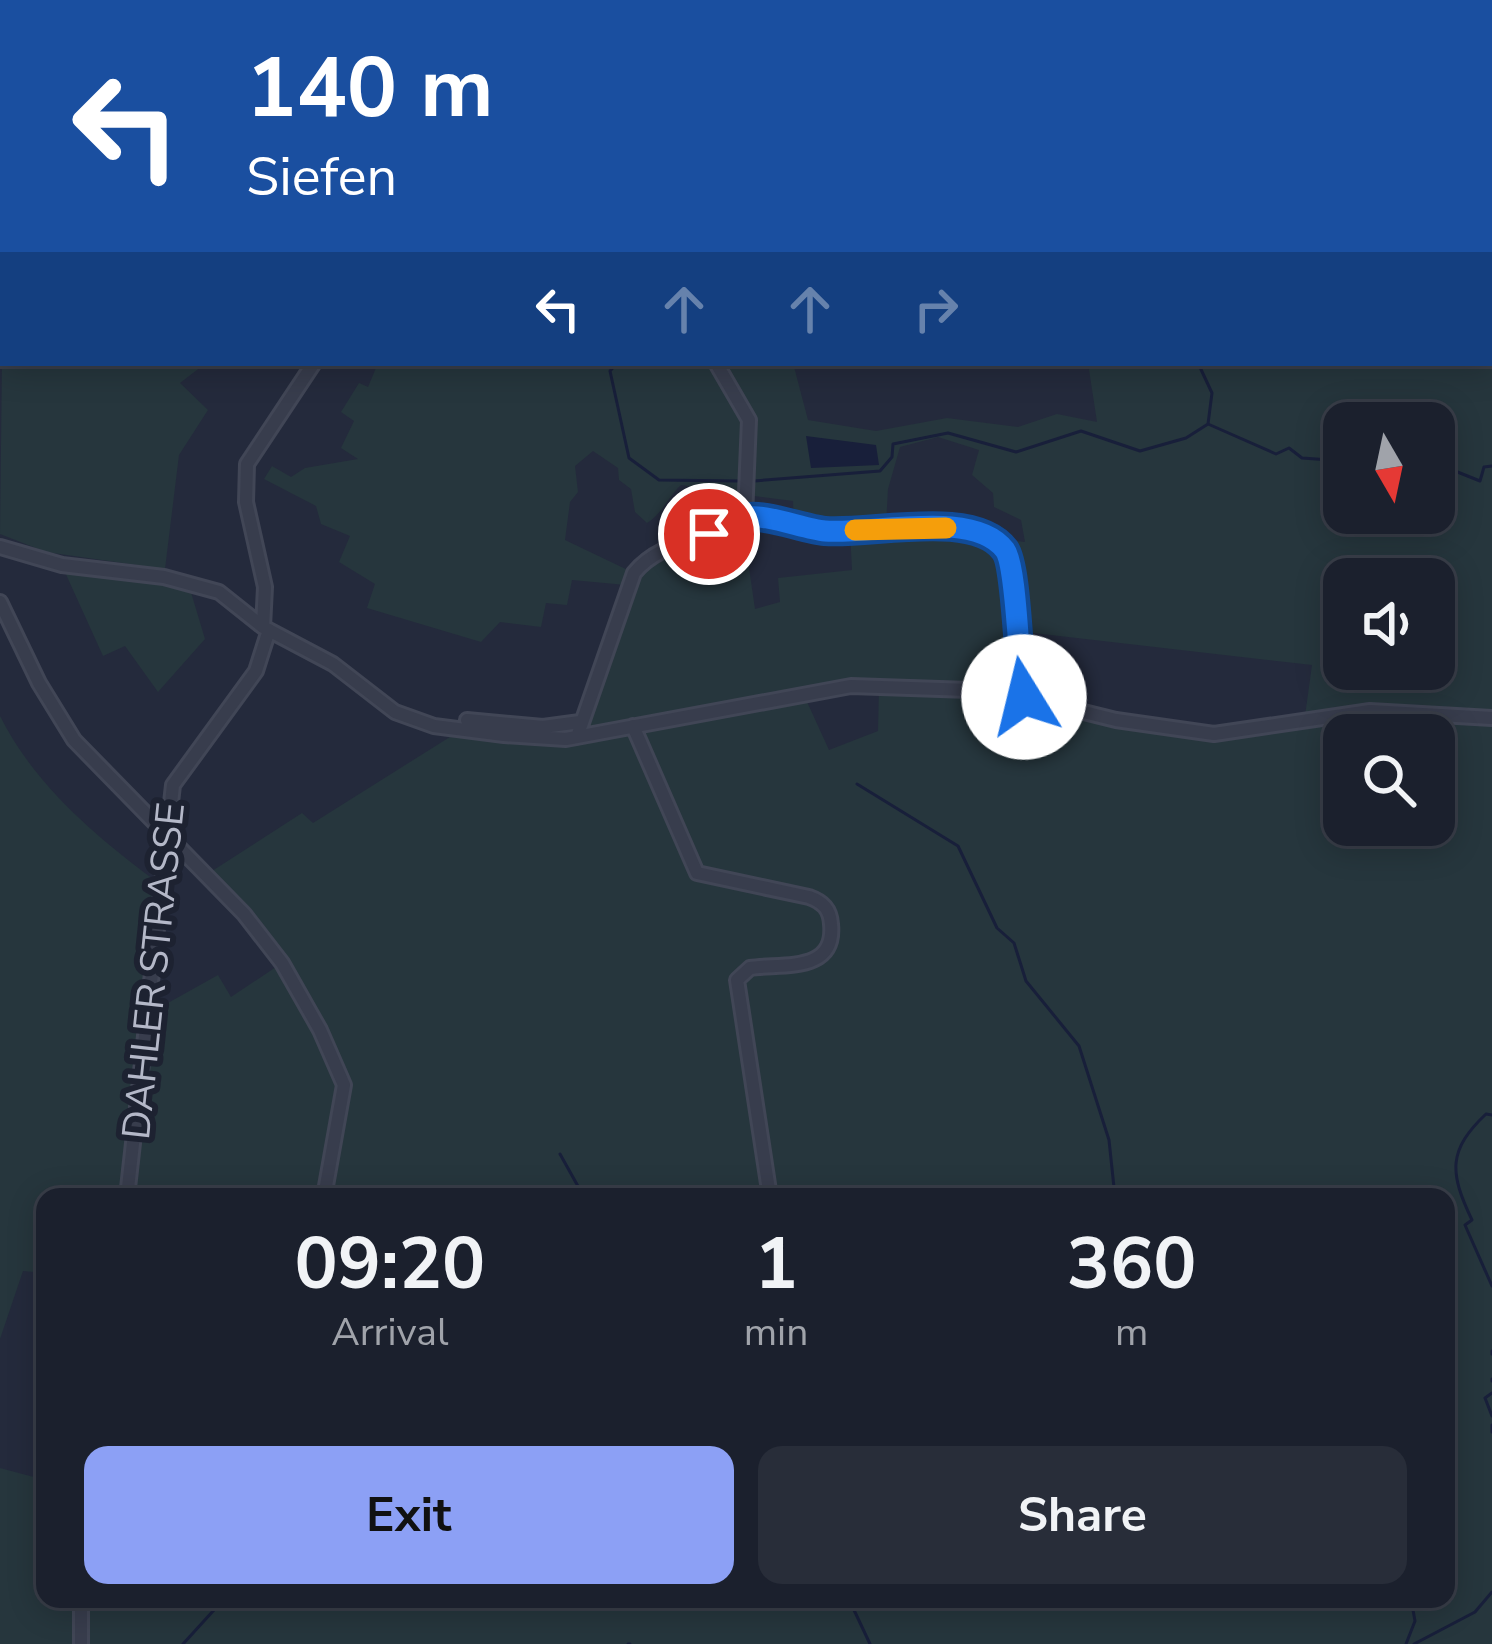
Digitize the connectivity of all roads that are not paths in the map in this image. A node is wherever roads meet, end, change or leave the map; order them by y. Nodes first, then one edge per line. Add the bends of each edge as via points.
1 (312, 366) edge
2 (718, 366) edge
3 (745, 517) junction
4 (0, 547) edge
5 (0, 602) edge
6 (266, 629) junction
7 (1024, 697) junction
8 (472, 718) dead end
9 (1492, 718) edge
10 (580, 722) junction
11 (633, 726) junction
12 (577, 737) junction
13 (164, 829) junction
14 (129, 1188) edge
15 (326, 1188) edge
16 (769, 1188) edge
17 (81, 1608) edge
18 (81, 1644) edge

1 - 6 street, DAHLER STRASSE via 247,464
2 - 3 street via 749,420
3 - 7 street via 831,532 958,529 991,537 1013,570
3 - 10 street via 650,555 634,573
4 - 6 street via 62,566 188,582 226,595
5 - 13 street via 74,740
6 - 12 street via 417,721
6 - 13 street, DAHLER STRASSE via 256,671 173,785
7 - 9 street via 1214,734 1370,712
7 - 11 street via 831,687
8 - 10 street via 543,727
10 - 12 street
11 - 12 street
11 - 16 street via 698,873 809,897 831,916 831,939 816,959 750,968 737,980
13 - 14 street, DAHLER STRASSE
13 - 15 street via 282,963 341,1074
17 - 18 street

